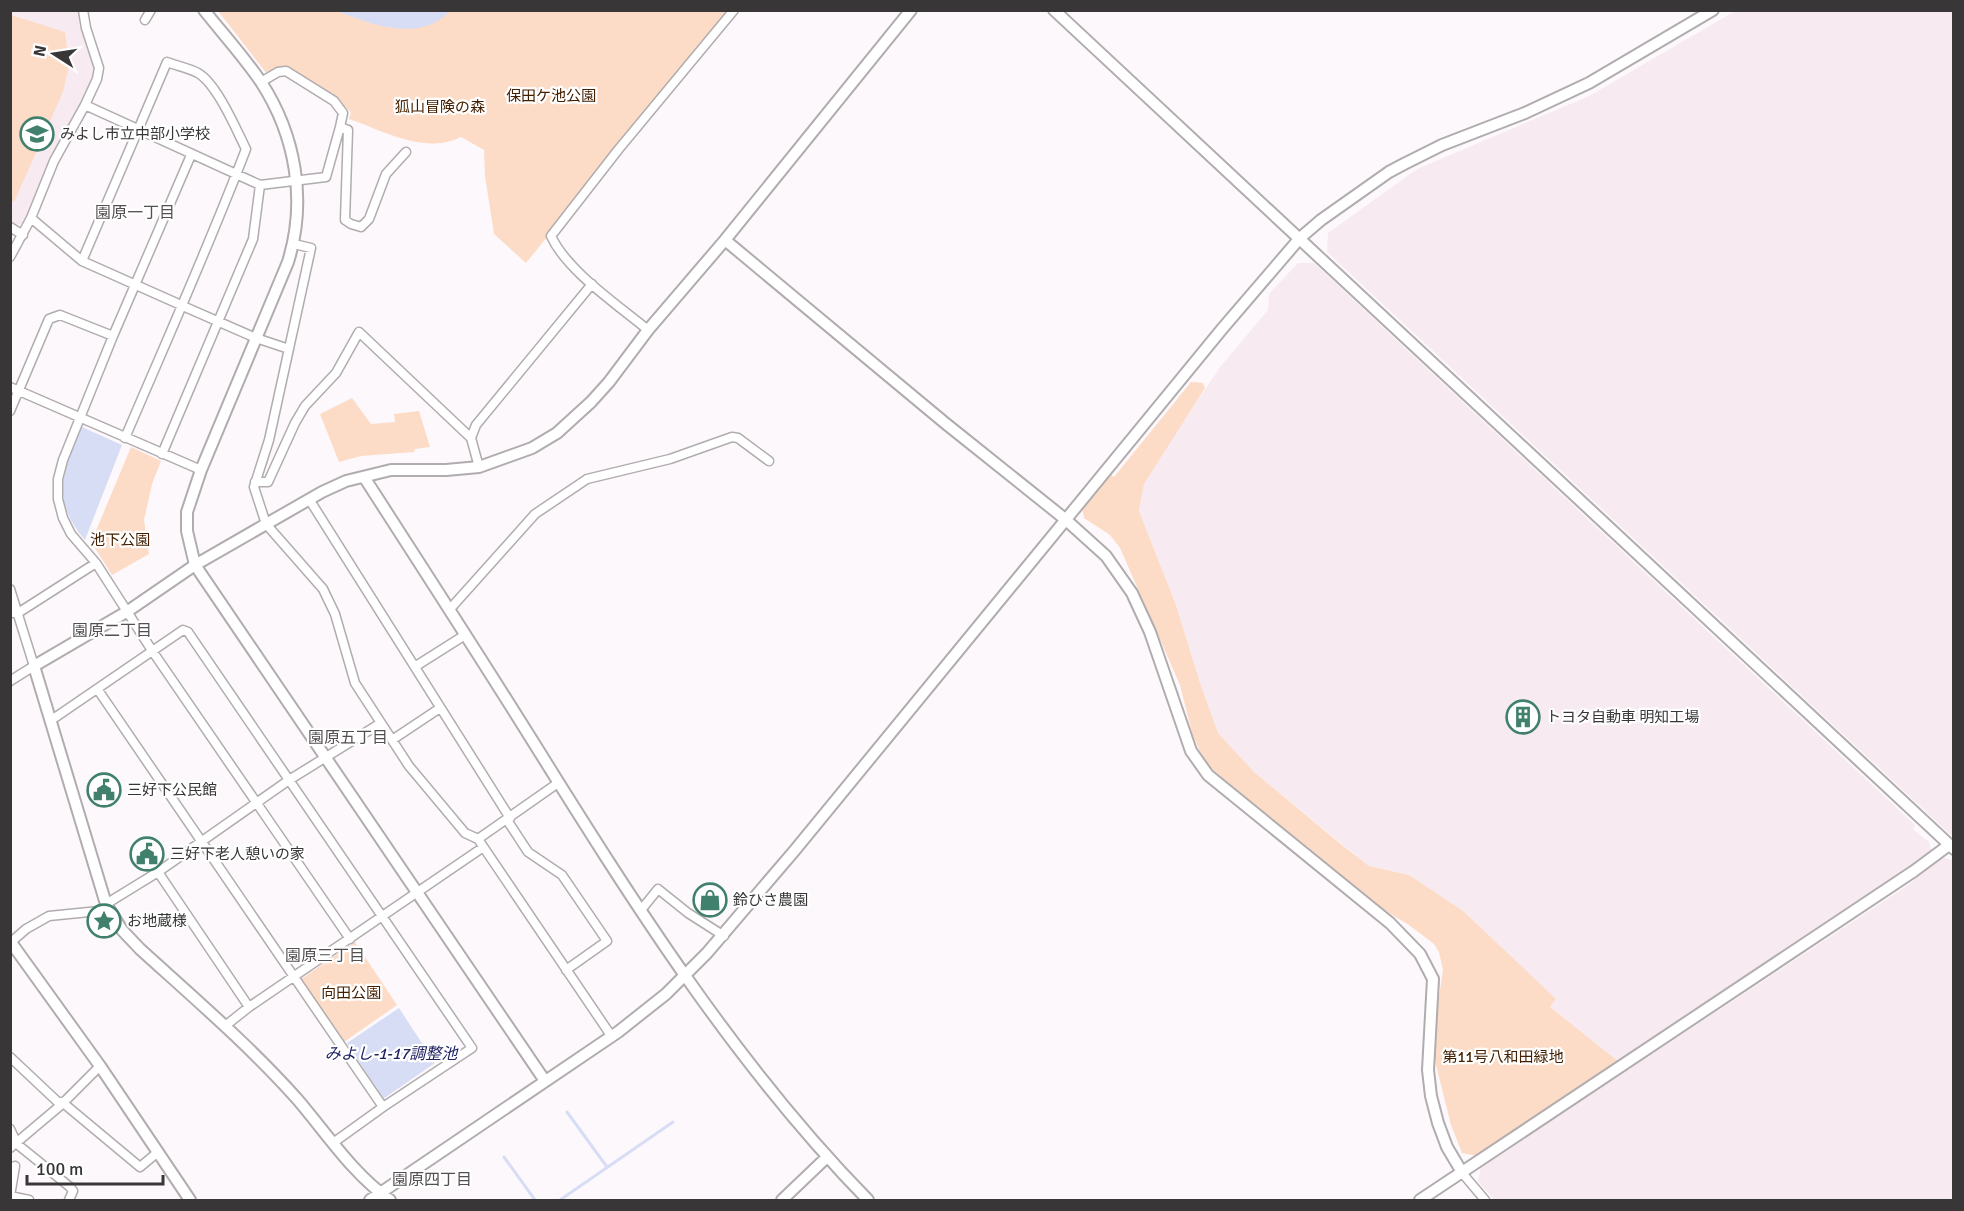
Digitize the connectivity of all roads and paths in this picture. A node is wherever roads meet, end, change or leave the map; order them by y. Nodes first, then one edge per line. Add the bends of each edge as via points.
1 (83, 10) edge
2 (151, 10) edge
3 (204, 10) edge
4 (734, 10) edge
5 (911, 10) edge
6 (1054, 10) edge
7 (1713, 10) edge
8 (145, 20) dead end
9 (261, 82) junction
10 (85, 105) junction
11 (340, 127) junction
12 (137, 130) junction
13 (406, 152) dead end
14 (191, 155) junction
15 (237, 174) junction
16 (297, 180) junction
17 (260, 185) junction
18 (31, 218) junction
19 (10, 227) edge
20 (23, 235) junction
21 (1300, 238) junction
22 (725, 240) junction
23 (294, 244) junction
24 (10, 257) edge
25 (82, 261) junction
26 (592, 284) junction
27 (136, 286) junction
28 (181, 305) junction
29 (218, 321) junction
30 (648, 330) junction
31 (113, 336) junction
32 (256, 338) junction
33 (289, 349) junction
34 (15, 389) edge
35 (10, 411) edge
36 (80, 418) junction
37 (125, 438) junction
38 (471, 438) junction
39 (162, 454) junction
40 (769, 460) dead end
41 (479, 467) junction
42 (201, 470) junction
43 (364, 477) junction
44 (255, 482) junction
45 (309, 499) junction
46 (1065, 519) junction
47 (266, 524) junction
48 (96, 563) junction
49 (195, 565) junction
50 (10, 589) edge
51 (450, 609) junction
52 (128, 611) junction
53 (14, 613) edge
54 (465, 635) junction
55 (153, 652) junction
56 (34, 666) junction
57 (416, 666) junction
58 (10, 681) edge
59 (98, 690) junction
60 (440, 708) junction
61 (50, 721) junction
62 (381, 723) junction
63 (392, 740) junction
64 (326, 758) junction
65 (289, 780) junction
66 (558, 783) junction
67 (256, 803) junction
68 (508, 819) junction
69 (478, 839) junction
70 (202, 841) junction
71 (1951, 847) edge
72 (482, 848) junction
73 (158, 872) junction
74 (416, 894) junction
75 (108, 907) junction
76 (641, 910) junction
77 (382, 917) junction
78 (724, 936) junction
79 (350, 939) junction
80 (11, 942) edge
81 (566, 970) junction
82 (685, 976) junction
83 (295, 977) junction
84 (249, 1007) junction
85 (225, 1026) junction
86 (612, 1037) junction
87 (10, 1057) edge
88 (100, 1066) junction
89 (545, 1082) junction
90 (62, 1103) junction
91 (383, 1107) junction
92 (10, 1129) edge
93 (333, 1143) junction
94 (14, 1146) edge
95 (158, 1152) junction
96 (826, 1158) junction
97 (15, 1166) dead end
98 (1463, 1174) junction
99 (380, 1193) junction
100 (29, 1200) edge
101 (69, 1200) edge
102 (190, 1200) edge
103 (370, 1200) edge
104 (390, 1200) edge
105 (782, 1200) edge
106 (868, 1200) edge
107 (1420, 1200) edge
108 (1485, 1200) edge

1 - 10 street via 99,68
2 - 8 street
3 - 9 street
4 - 26 street via 551,236 558,250
5 - 22 street
6 - 21 street
7 - 21 street via 1589,83 1404,164
9 - 11 street via 286,71 334,101 343,113
9 - 16 street via 281,119
10 - 12 street
10 - 18 street via 54,160
11 - 13 street via 348,130 344,203 345,219 351,224 361,227 369,219 386,174
11 - 16 street via 326,177
12 - 14 street
12 - 15 street via 167,62 199,73 224,104 246,149
12 - 25 street
14 - 15 street
14 - 27 street
15 - 17 street
15 - 28 street
16 - 17 street
16 - 23 street
17 - 29 street via 253,239
18 - 20 street
18 - 25 street
19 - 20 street
20 - 24 street
21 - 46 street
21 - 71 street
22 - 30 street
22 - 46 street
23 - 32 street
23 - 33 street via 311,248
25 - 27 street
26 - 30 street
26 - 38 street via 476,425
27 - 28 street
27 - 31 street
28 - 29 street
28 - 37 street
29 - 32 street
29 - 39 street
30 - 41 street via 591,402 557,433 532,448
31 - 34 street via 60,315 53,316
31 - 36 street
32 - 33 street
32 - 42 street
33 - 44 street via 269,440
34 - 35 street
34 - 36 street
36 - 37 street
36 - 48 street via 63,460 58,499 71,534
37 - 39 street
38 - 41 street
38 - 44 street via 359,332 336,373 304,406 268,482
39 - 42 street
40 - 51 street via 732,437 661,462 587,479 535,514
41 - 43 street via 391,470
42 - 49 street via 187,512
43 - 45 street
43 - 51 street
44 - 47 street
45 - 47 street
45 - 57 street
46 - 78 street
46 - 98 street via 1106,556 1132,593 1150,632 1191,751 1208,775 1390,923 1420,954 1433,979 1428,1070 1431,1096 1437,1123
47 - 49 street
47 - 62 street via 323,589 335,614 355,683
48 - 52 street
48 - 53 street
49 - 52 street
49 - 64 street
50 - 53 street
51 - 54 street
52 - 55 street
52 - 56 street
53 - 56 street
54 - 57 street
54 - 66 street
55 - 59 street
55 - 65 street via 183,630 188,632
55 - 67 street
56 - 58 street
56 - 61 street
57 - 60 street
59 - 61 street
59 - 70 street
60 - 63 street
60 - 68 street
61 - 75 street
62 - 63 street
62 - 64 street
63 - 69 street via 465,833
64 - 65 street
64 - 74 street
65 - 67 street
65 - 77 street
66 - 68 street
66 - 76 street
67 - 70 street
67 - 79 street
68 - 69 street
68 - 81 street via 528,852 562,875 607,941
69 - 72 street
70 - 73 street
70 - 83 street
71 - 98 street
72 - 74 street
72 - 81 street
73 - 75 street
73 - 84 street
74 - 77 street
74 - 89 street
75 - 80 street via 49,916
75 - 85 street via 140,949
76 - 78 street via 658,890
76 - 82 street
77 - 79 street
77 - 91 street via 472,1048
78 - 82 street
79 - 83 street
80 - 88 street
81 - 86 street
82 - 86 street
82 - 96 street via 762,1081
83 - 84 street
83 - 91 street
84 - 85 street
85 - 93 street
86 - 89 street
87 - 90 street
88 - 90 street
88 - 95 street
89 - 99 street
90 - 94 street
90 - 95 street via 140,1167
91 - 93 street
92 - 94 street
93 - 99 street
94 - 101 street via 70,1187 73,1191
95 - 102 street
96 - 105 street
96 - 106 street
97 - 100 street via 10,1196
98 - 107 street
98 - 108 street
99 - 103 street
99 - 104 street

